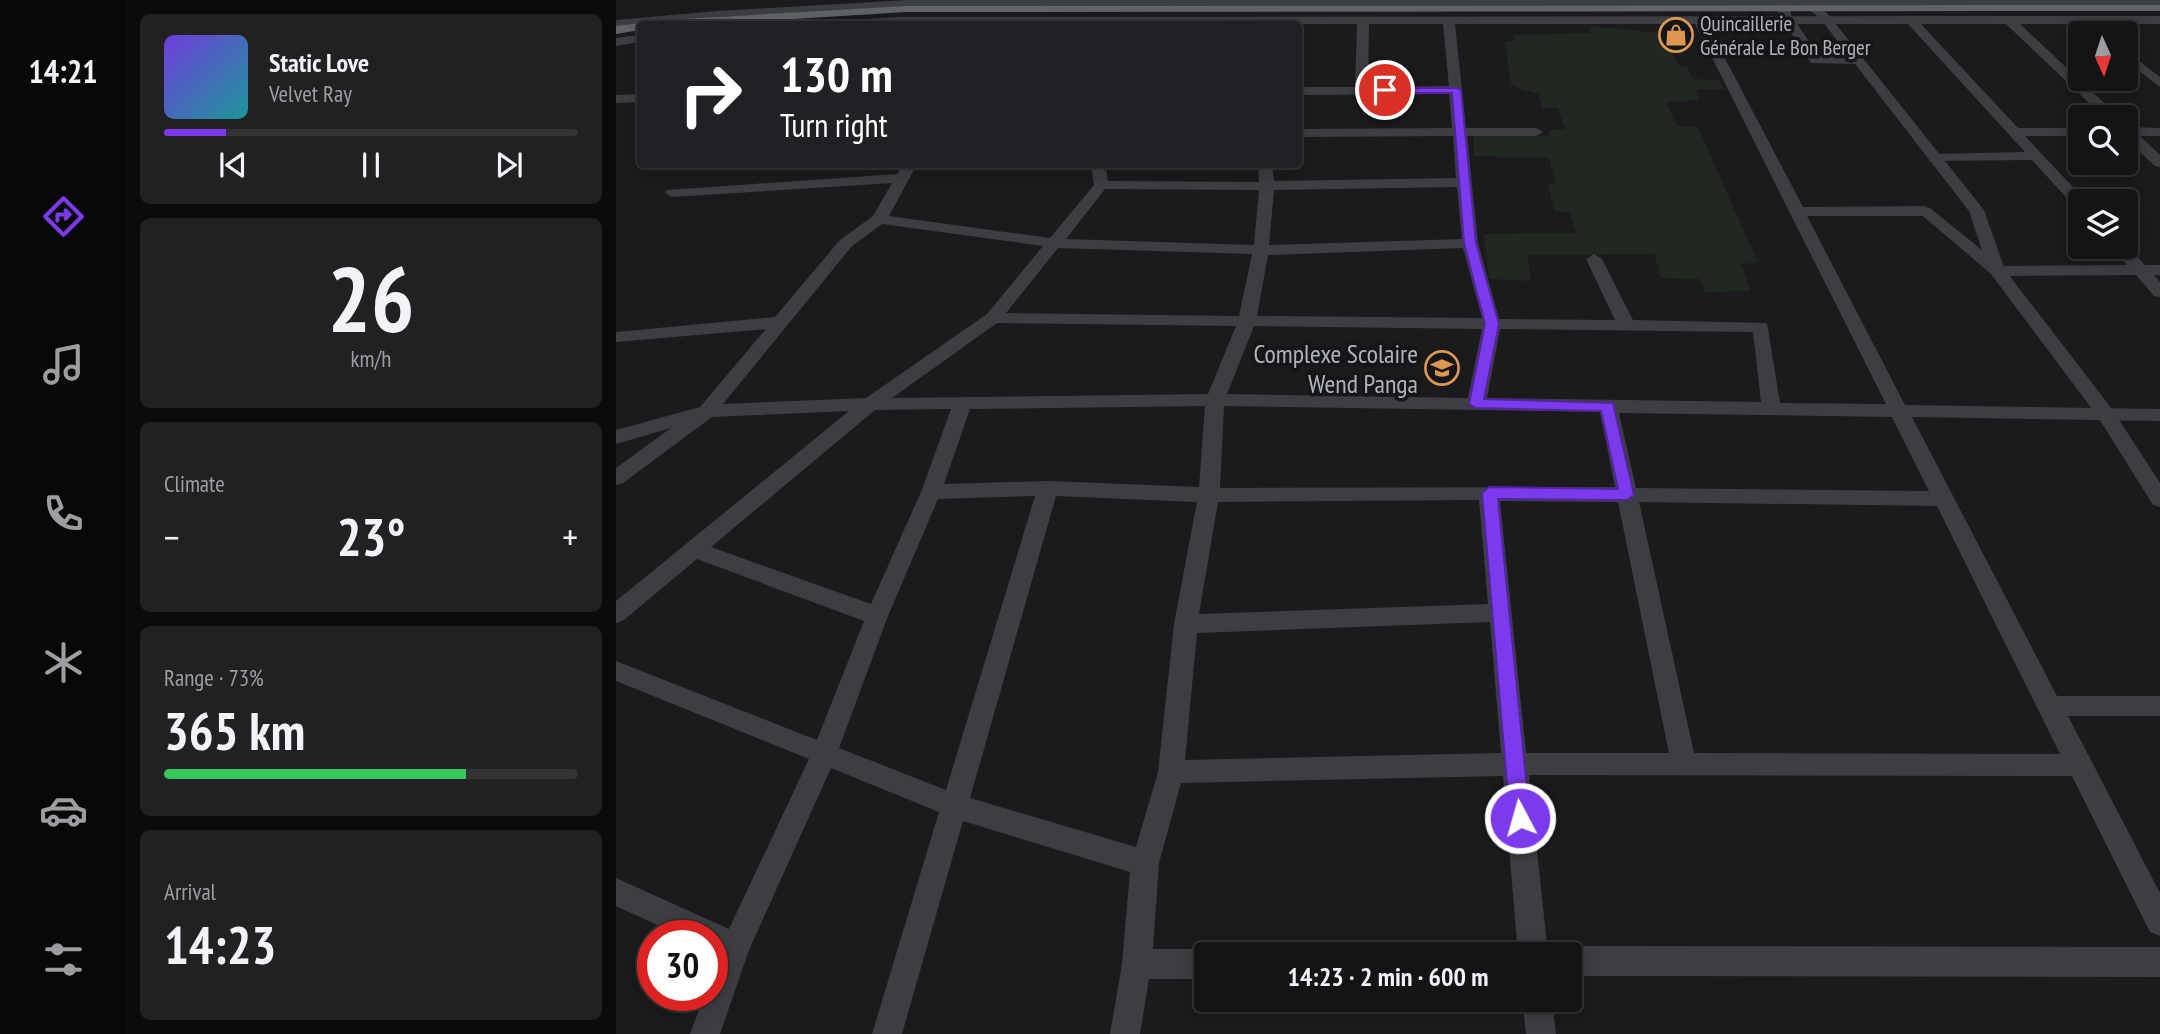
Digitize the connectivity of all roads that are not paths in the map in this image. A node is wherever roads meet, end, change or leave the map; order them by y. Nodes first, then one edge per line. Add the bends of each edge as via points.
1 (917, 1) edge
2 (1973, 1) edge
3 (2160, 2) edge
4 (2160, 8) edge
5 (1785, 10) edge
6 (1814, 10) edge
7 (2160, 13) edge
8 (2085, 20) joint
9 (2160, 20) edge
10 (646, 21) edge
11 (702, 21) edge
12 (793, 21) edge
13 (1363, 21) junction
14 (1449, 21) junction
15 (1912, 21) junction
16 (2010, 21) junction
17 (637, 22) edge
18 (1302, 22) edge
19 (1700, 22) junction
20 (616, 24) edge
21 (637, 27) edge
22 (616, 30) edge
23 (637, 33) edge
24 (616, 36) edge
25 (637, 39) edge
26 (616, 42) edge
27 (1858, 60) junction
28 (2138, 65) edge
29 (2160, 83) edge
30 (1361, 90) junction
31 (1456, 90) junction
32 (1302, 91) edge
33 (637, 98) edge
34 (616, 99) edge
35 (2099, 105) edge
36 (2138, 131) edge
37 (1458, 132) junction
38 (1536, 132) dead end
39 (2013, 132) junction
40 (2068, 132) edge
41 (2160, 132) edge
42 (1302, 133) edge
43 (2138, 142) edge
44 (2035, 156) junction
45 (1934, 158) junction
46 (2160, 163) edge
47 (1099, 168) edge
48 (907, 171) edge
49 (1266, 175) edge
50 (1463, 182) junction
51 (1101, 185) junction
52 (2068, 191) edge
53 (672, 193) dead end
54 (1796, 212) junction
55 (879, 219) junction
56 (1053, 243) junction
57 (1470, 243) junction
58 (1261, 250) junction
59 (1594, 259) dead end
60 (2130, 259) edge
61 (2160, 270) edge
62 (1997, 271) junction
63 (2141, 271) junction
64 (2160, 292) edge
65 (993, 318) junction
66 (1247, 321) junction
67 (782, 322) junction
68 (1492, 324) junction
69 (1627, 326) junction
70 (616, 337) edge
71 (1215, 400) junction
72 (870, 404) junction
73 (1476, 404) junction
74 (962, 405) junction
75 (1608, 406) junction
76 (1771, 409) junction
77 (1898, 410) junction
78 (707, 411) junction
79 (2105, 413) junction
80 (2160, 415) edge
81 (617, 437) edge
82 (616, 478) edge
83 (1048, 488) junction
84 (931, 492) junction
85 (1489, 493) junction
86 (1209, 495) junction
87 (1627, 495) junction
88 (1942, 499) junction
89 (2160, 500) edge
90 (695, 550) junction
91 (1501, 613) junction
92 (616, 614) edge
93 (877, 616) junction
94 (1186, 624) junction
95 (616, 671) edge
96 (2049, 706) junction
97 (2160, 706) edge
98 (825, 753) junction
99 (1515, 764) junction
100 (1684, 764) junction
101 (2079, 765) junction
102 (1171, 772) junction
103 (955, 806) junction
104 (1145, 863) junction
105 (616, 892) edge
106 (2160, 922) edge
107 (1532, 942) edge
108 (736, 947) junction
109 (1582, 961) edge
110 (2160, 962) edge
111 (1137, 964) junction
112 (1194, 964) edge
113 (1539, 1012) edge
114 (705, 1034) edge
115 (887, 1034) edge
116 (1125, 1034) edge
117 (1541, 1034) edge

1 - 5 street
1 - 10 street
2 - 3 street
2 - 6 street
4 - 6 highway
5 - 6 street
5 - 6 highway
5 - 11 highway via 906,9
5 - 12 highway via 903,15
5 - 19 street
5 - 27 street via 1815,60
6 - 7 highway
6 - 15 street
6 - 27 street
8 - 9 street
8 - 16 street
13 - 14 street
13 - 18 street
13 - 30 street
14 - 19 street
14 - 31 street
15 - 16 street
15 - 39 street
16 - 35 street
17 - 20 street
19 - 54 street
21 - 22 highway
23 - 24 highway
25 - 26 street
27 - 45 street
28 - 29 street
30 - 31 street
30 - 32 street
31 - 37 street
33 - 34 street
36 - 41 street
37 - 38 street
37 - 42 street
37 - 50 street
39 - 40 street
39 - 44 street
43 - 46 street
44 - 45 street
44 - 52 street
45 - 62 street via 1976,210
47 - 51 street
48 - 53 street
48 - 55 street
49 - 50 street
49 - 51 street
49 - 58 street
50 - 57 street
51 - 56 street
54 - 62 street via 1925,211
54 - 77 street
55 - 56 street
55 - 67 street via 846,243
56 - 58 street
56 - 65 street
57 - 58 street
57 - 68 street
58 - 66 street
59 - 69 street
60 - 63 street
61 - 63 street
62 - 63 street
62 - 79 street
63 - 64 street
65 - 66 street
65 - 72 street
66 - 68 street
66 - 71 street
67 - 70 street
67 - 78 street
68 - 69 street
68 - 73 street
69 - 76 street via 1761,327
71 - 73 street
71 - 74 street
71 - 86 street
72 - 74 street
72 - 78 street
72 - 90 street
73 - 75 street
74 - 84 street
75 - 76 street
75 - 87 street
76 - 77 street
77 - 79 street
77 - 88 street
78 - 81 street
78 - 82 street
79 - 80 street
79 - 89 street
83 - 84 street
83 - 86 street
83 - 103 street
84 - 93 street
85 - 86 street
85 - 87 street
85 - 91 street
86 - 94 street
87 - 88 street
87 - 100 street
88 - 96 street
90 - 92 street
90 - 93 street
91 - 94 street
91 - 99 street
93 - 98 street
94 - 102 street
95 - 98 street
96 - 97 street
96 - 101 street
98 - 103 street
98 - 108 street
99 - 100 street
99 - 102 street
99 - 107 street
100 - 101 street
101 - 106 street
102 - 104 street
103 - 104 street
103 - 115 street
104 - 111 street
105 - 108 street
108 - 114 street
109 - 110 street
111 - 112 street
111 - 116 street
113 - 117 street

